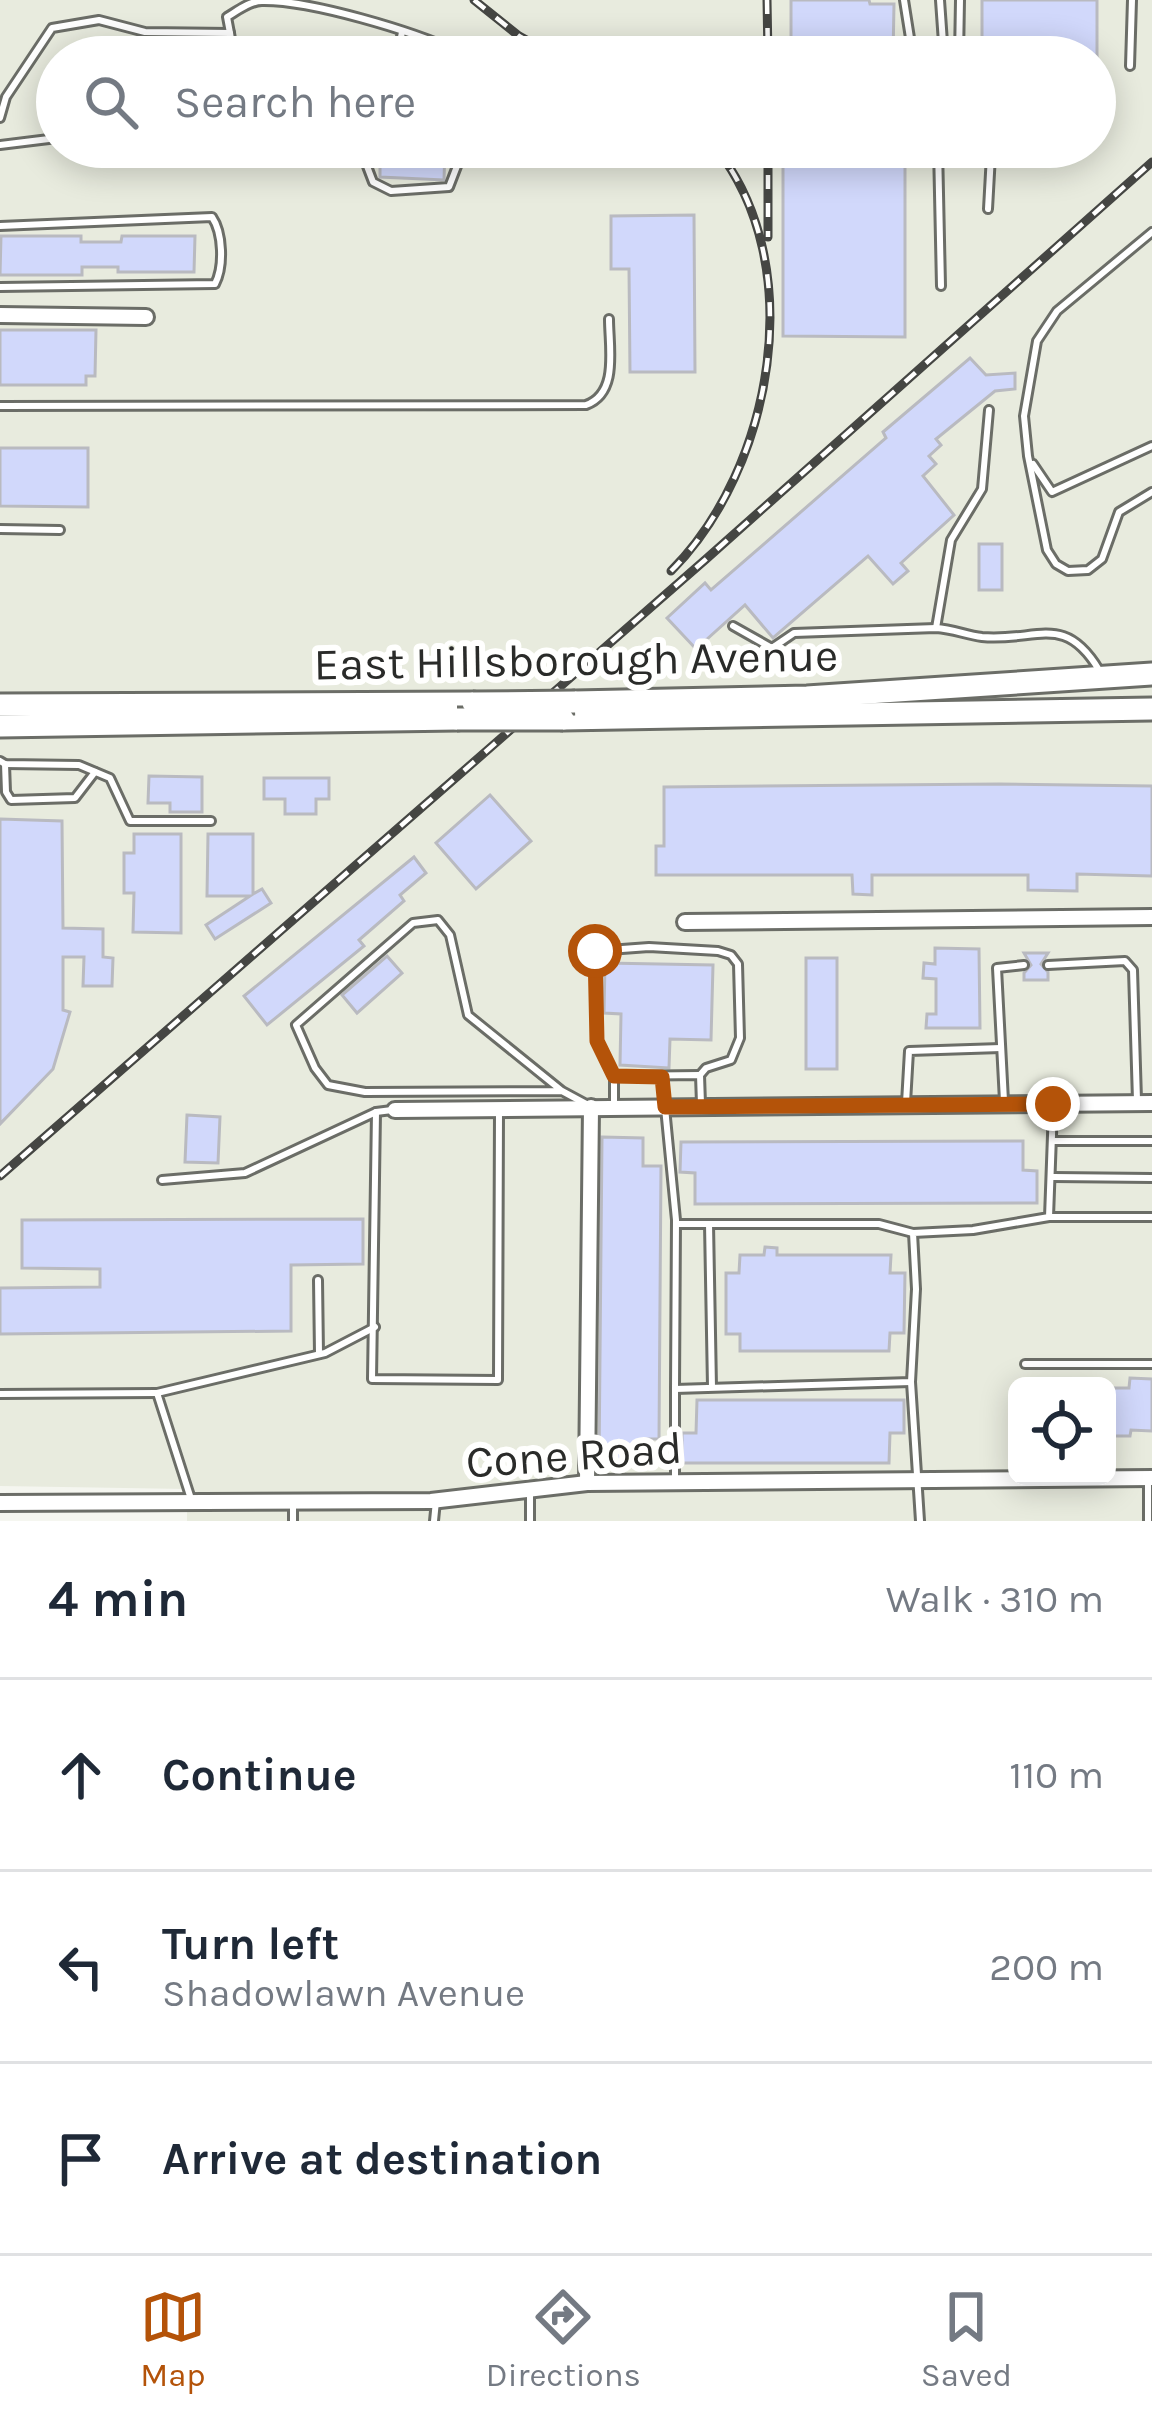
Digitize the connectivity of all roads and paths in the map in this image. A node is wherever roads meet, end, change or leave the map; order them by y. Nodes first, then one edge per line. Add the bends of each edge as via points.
1 (904, 0) edge
2 (940, 0) edge
3 (960, 0) edge
4 (1132, 0) edge
5 (940, 14) junction
6 (402, 32) junction
7 (230, 33) junction
8 (959, 35) joint
9 (47, 36) edge
10 (230, 36) edge
11 (401, 36) edge
12 (416, 36) edge
13 (910, 36) edge
14 (942, 36) edge
15 (36, 52) edge
16 (1130, 66) dead end
17 (0, 118) edge
18 (36, 141) edge
19 (0, 146) edge
20 (368, 168) edge
21 (457, 168) edge
22 (938, 168) edge
23 (990, 168) edge
24 (988, 209) dead end
25 (0, 226) edge
26 (1152, 232) edge
27 (941, 286) dead end
28 (0, 287) edge
29 (0, 315) edge
30 (146, 317) dead end
31 (609, 319) dead end
32 (0, 406) edge
33 (988, 410) dead end
34 (1152, 446) edge
35 (1028, 456) junction
36 (1152, 492) edge
37 (0, 529) edge
38 (60, 530) dead end
39 (734, 626) dead end
40 (936, 628) junction
41 (1152, 674) edge
42 (1100, 694) junction
43 (0, 704) edge
44 (1152, 709) edge
45 (465, 711) junction
46 (0, 726) edge
47 (2, 762) edge
48 (95, 772) junction
49 (211, 820) dead end
50 (1152, 916) edge
51 (686, 922) dead end
52 (1024, 964) dead end
53 (1048, 964) dead end
54 (1001, 1048) junction
55 (700, 1075) junction
56 (614, 1076) junction
57 (662, 1077) junction
58 (562, 1091) junction
59 (1144, 1103) edge
60 (1053, 1104) junction
61 (1004, 1105) junction
62 (614, 1106) junction
63 (701, 1106) junction
64 (906, 1106) junction
65 (591, 1107) junction
66 (665, 1107) junction
67 (499, 1108) junction
68 (395, 1110) joint
69 (376, 1112) junction
70 (1152, 1141) edge
71 (1053, 1142) junction
72 (1053, 1177) junction
73 (1152, 1178) edge
74 (162, 1180) dead end
75 (1049, 1217) junction
76 (1152, 1217) edge
77 (676, 1224) junction
78 (710, 1224) junction
79 (913, 1232) junction
80 (318, 1280) dead end
81 (375, 1328) junction
82 (320, 1354) junction
83 (1025, 1364) dead end
84 (1152, 1364) edge
85 (911, 1382) junction
86 (712, 1388) junction
87 (675, 1389) junction
88 (157, 1393) junction
89 (0, 1394) edge
90 (1150, 1478) edge
91 (917, 1480) junction
92 (675, 1482) junction
93 (587, 1484) junction
94 (530, 1490) junction
95 (436, 1500) junction
96 (192, 1502) junction
97 (292, 1502) junction
98 (0, 1503) edge
99 (292, 1521) edge
100 (434, 1521) edge
101 (530, 1521) edge
102 (920, 1521) edge
103 (1148, 1521) edge

1 - 13 lane
2 - 5 lane
3 - 8 lane
4 - 16 lane
5 - 8 lane
5 - 14 lane
6 - 7 lane via 258,0 227,16
6 - 11 lane
6 - 12 lane
7 - 9 lane via 145,32 99,20 52,28
7 - 10 lane
15 - 17 lane
18 - 19 lane
20 - 21 lane via 373,182 391,191 448,188
22 - 27 lane
23 - 24 lane
25 - 28 lane via 212,217 219,275 214,284 189,286
26 - 35 lane via 1058,311 1037,341 1024,416
29 - 30 street
31 - 32 lane via 607,386 586,405
33 - 40 lane via 982,489 952,539
34 - 35 lane via 1052,492
35 - 36 lane via 1047,550 1068,571 1102,560 1119,512
37 - 38 lane
39 - 40 lane via 772,648 794,632
40 - 42 lane via 1077,640
41 - 42 main road, East Hillsborough Avenue
42 - 44 main road, East Hillsborough Avenue
42 - 45 main road, East Hillsborough Avenue, bridge
43 - 45 main road, East Hillsborough Avenue
45 - 46 main road, East Hillsborough Avenue
47 - 48 lane
47 - 48 lane via 11,800 75,798
48 - 49 lane via 110,778 130,820
50 - 51 street
52 - 54 lane via 998,968
53 - 59 lane via 1125,961 1133,970
54 - 61 lane
54 - 64 lane via 909,1051
55 - 56 lane via 731,1060 740,1044 738,964 718,951 632,947 595,951 597,1041
55 - 57 lane
55 - 63 lane
56 - 57 lane
56 - 62 lane
57 - 66 lane
58 - 58 lane via 467,1015 450,935 438,920 413,923 296,1025 328,1085 365,1092
58 - 65 lane
59 - 60 street
60 - 61 street
60 - 71 lane
61 - 64 street
62 - 65 street
62 - 66 street
63 - 64 street
63 - 66 street
65 - 67 street
65 - 93 street
66 - 77 lane
67 - 68 street
67 - 81 lane via 498,1380 372,1379
68 - 69 lane
69 - 74 lane via 245,1173
69 - 81 lane
70 - 71 lane
71 - 72 lane
72 - 73 lane
72 - 75 lane
75 - 76 lane
75 - 79 lane
77 - 78 lane
77 - 87 lane
78 - 79 lane via 879,1224
78 - 86 lane
79 - 85 lane
80 - 82 lane
81 - 82 lane
82 - 88 lane
83 - 84 lane
85 - 86 lane
85 - 91 lane
86 - 87 lane
87 - 92 lane
88 - 89 lane
88 - 96 lane
90 - 91 street, Cone Road
90 - 103 lane
91 - 92 street, Cone Road
91 - 102 lane
92 - 93 street, Cone Road
93 - 94 street, Cone Road
94 - 95 street, Cone Road
94 - 101 lane
95 - 97 street, Cone Road
95 - 100 lane
96 - 97 street, Cone Road
96 - 98 street, Cone Road
97 - 99 lane

